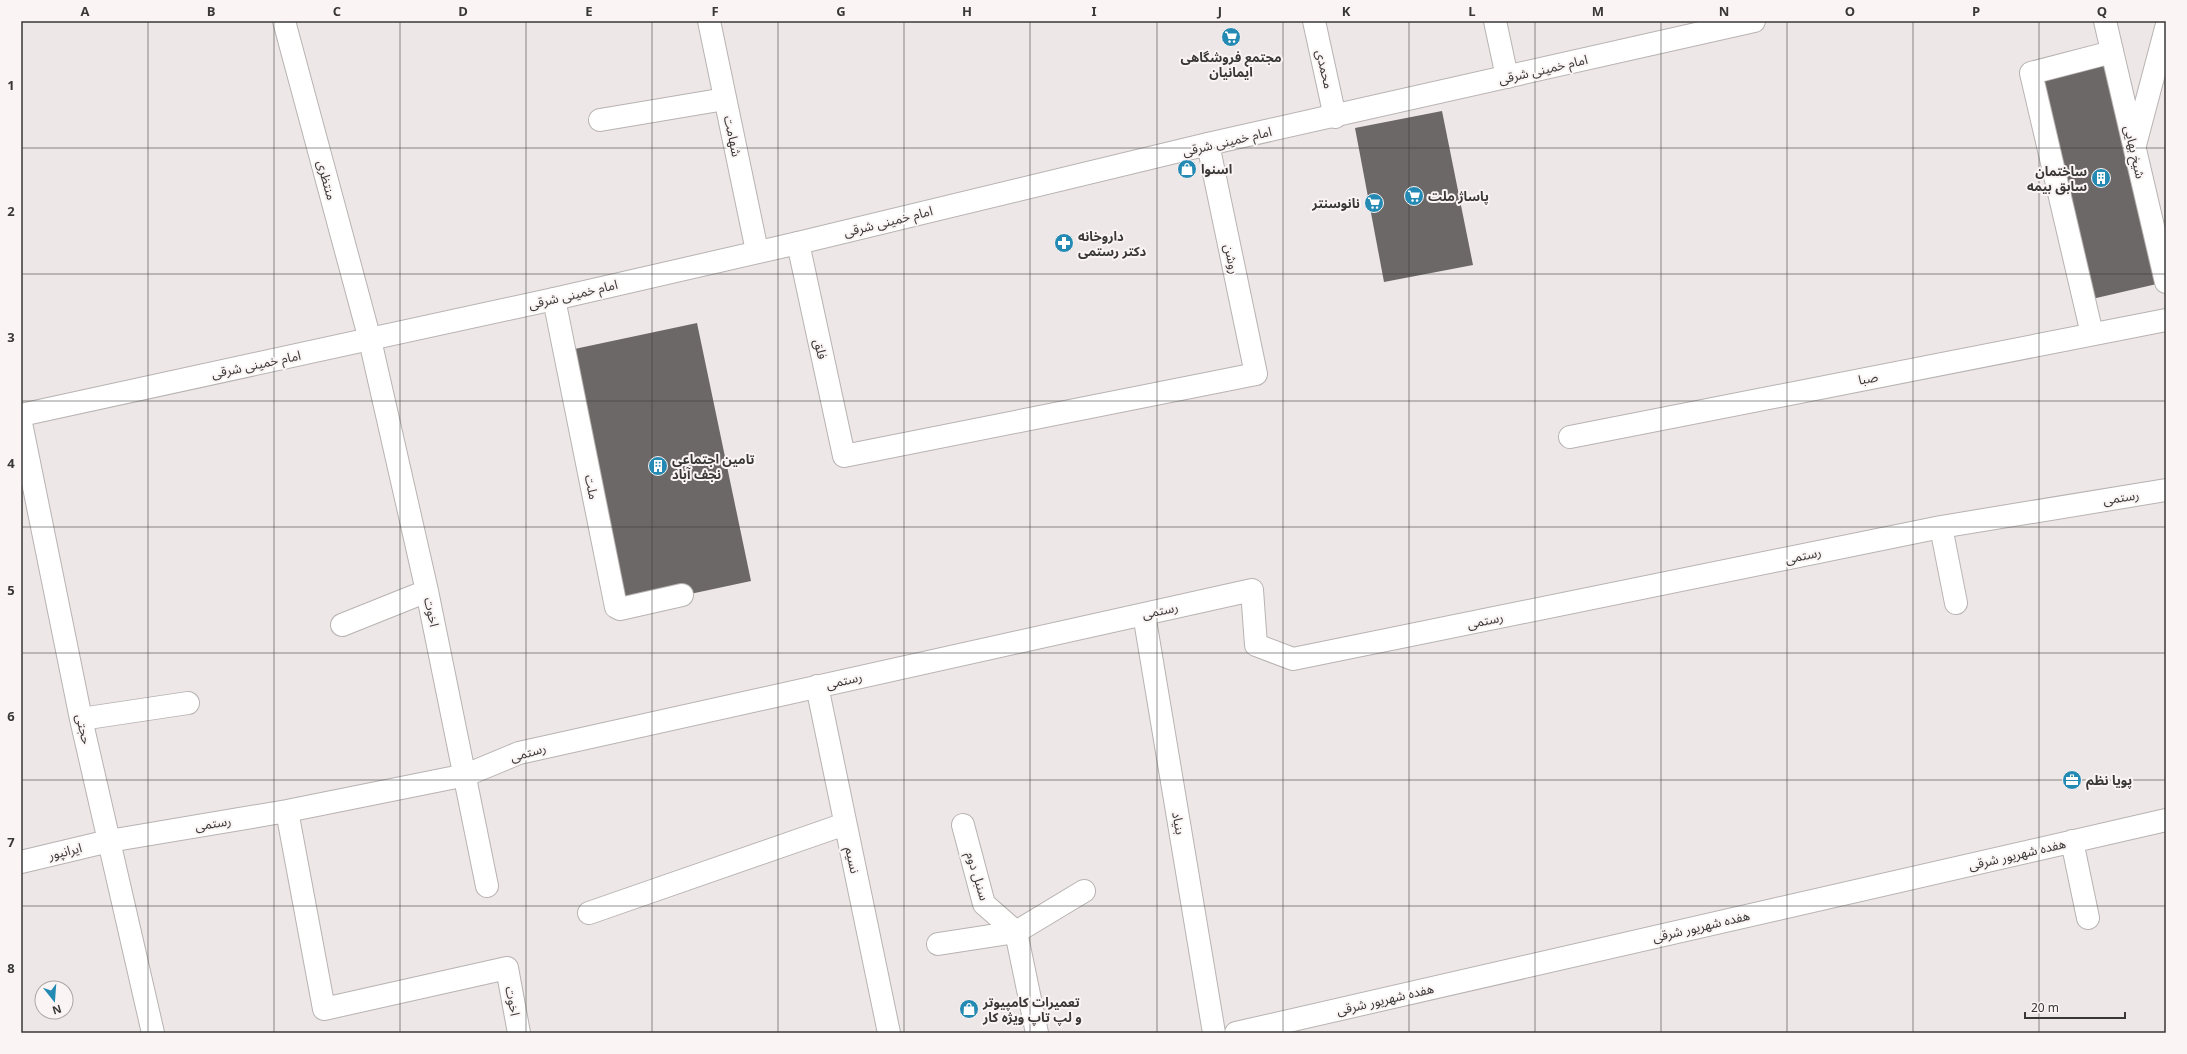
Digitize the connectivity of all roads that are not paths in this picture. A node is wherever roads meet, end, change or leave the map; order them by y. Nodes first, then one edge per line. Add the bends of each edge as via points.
1 (284, 21) edge
2 (709, 21) edge
3 (1314, 21) edge
4 (1495, 21) edge
5 (2105, 21) edge
6 (1740, 23) edge
7 (2166, 28) edge
8 (2112, 52) junction
9 (1507, 78) junction
10 (725, 99) junction
11 (1336, 117) junction
12 (600, 120) dead end
13 (1208, 144) junction
14 (2134, 147) junction
15 (798, 243) junction
16 (757, 251) junction
17 (2166, 282) edge
18 (554, 299) junction
19 (2166, 320) edge
20 (2092, 334) junction
21 (370, 340) junction
22 (21, 415) edge
23 (21, 423) edge
24 (1570, 437) dead end
25 (844, 456) joint
26 (2166, 490) edge
27 (1941, 527) junction
28 (427, 591) junction
29 (682, 595) dead end
30 (1956, 603) dead end
31 (1144, 614) junction
32 (342, 625) dead end
33 (817, 686) junction
34 (188, 704) dead end
35 (81, 719) junction
36 (466, 775) junction
37 (287, 811) junction
38 (2166, 820) edge
39 (846, 824) junction
40 (963, 825) dead end
41 (109, 841) junction
42 (2072, 841) junction
43 (21, 862) edge
44 (487, 886) dead end
45 (1084, 891) dead end
46 (589, 913) dead end
47 (2088, 918) dead end
48 (1016, 932) junction
49 (938, 944) dead end
50 (153, 1033) edge
51 (519, 1033) edge
52 (889, 1033) edge
53 (1037, 1033) edge
54 (1214, 1033) edge
55 (1236, 1033) edge

1 - 21 street, منتظری
2 - 10 street, شهامت
3 - 11 street, محمدی
4 - 9 street
5 - 8 street, شیخ بهایی
6 - 9 street, امام خمینی شرقی
7 - 14 street
8 - 14 street, شیخ بهایی
8 - 20 street via 2031,73
9 - 11 street, امام خمینی شرقی
10 - 12 street
10 - 16 street, شهامت
11 - 13 street, امام خمینی شرقی
13 - 15 street, امام خمینی شرقی
13 - 25 street, روشن via 1256,374
14 - 17 street, شیخ بهایی
15 - 16 street, امام خمینی شرقی
15 - 25 street, فلق
16 - 18 street, امام خمینی شرقی
18 - 21 street, امام خمینی شرقی
18 - 29 street, ملت via 616,607 620,609
19 - 20 street, صبا
20 - 24 street, صبا
21 - 22 street, امام خمینی شرقی
21 - 28 street, اخوت
23 - 35 street, حجتی
26 - 27 street, رستمی
27 - 30 street
27 - 31 street, رستمی via 1294,659 1256,645 1252,590
28 - 32 street
28 - 36 street, اخوت
31 - 33 street, رستمی
31 - 54 street, بنیاد
33 - 36 street, رستمی via 519,752
33 - 39 street, نسیم
34 - 35 street
35 - 41 street, حجتی
36 - 37 street, رستمی
36 - 44 street, اخوت
37 - 41 street, رستمی
37 - 51 street, اخوت via 324,1009 507,968
38 - 42 street, هفده شهریور شرقی
39 - 46 street
39 - 52 street, نسیم
40 - 48 street, سنبل دوم via 984,904
41 - 43 street, ایرانپور
41 - 50 street, حجتی
42 - 47 street
42 - 55 street, هفده شهریور شرقی
45 - 48 street
48 - 49 street
48 - 53 street

